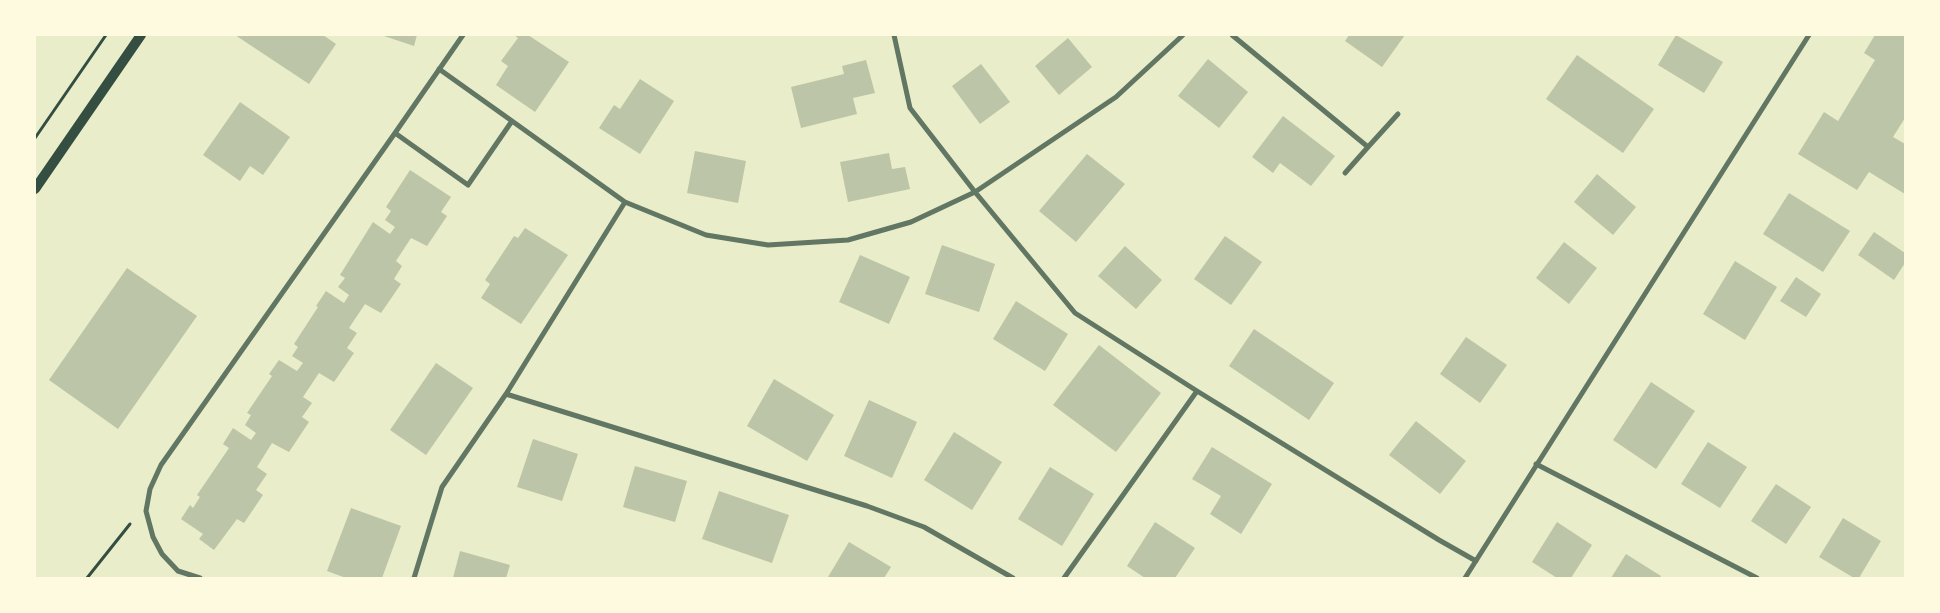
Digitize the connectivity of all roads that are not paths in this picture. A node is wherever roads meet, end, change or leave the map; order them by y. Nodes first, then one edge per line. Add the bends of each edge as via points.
1 (140, 35) edge
2 (463, 35) edge
3 (894, 35) edge
4 (1184, 35) edge
5 (1232, 35) edge
6 (1808, 35) edge
7 (439, 69) junction
8 (1398, 114) dead end
9 (512, 121) junction
10 (394, 133) junction
11 (1368, 147) junction
12 (1345, 174) dead end
13 (35, 190) edge
14 (975, 192) junction
15 (625, 202) junction
16 (1197, 391) junction
17 (506, 394) junction
18 (1536, 464) junction
19 (1476, 561) junction
20 (200, 578) edge
21 (414, 578) edge
22 (1013, 578) edge
23 (1064, 578) edge
24 (1464, 578) edge
25 (1757, 578) edge

1 - 13 main road
2 - 7 street
3 - 14 street via 910,108
4 - 14 street via 1116,97
5 - 11 street
6 - 18 street
7 - 9 street
7 - 10 street
8 - 11 street
9 - 10 street via 468,185
9 - 15 street
10 - 20 street via 161,465 150,490 146,511 153,537 162,554 178,571
11 - 12 street
14 - 15 street via 911,222 848,240 768,245 706,235
14 - 16 street via 1075,313
15 - 17 street
16 - 19 street
16 - 23 street
17 - 21 street via 442,486
17 - 22 street via 883,512 924,527
18 - 19 street
18 - 25 street
19 - 24 street

